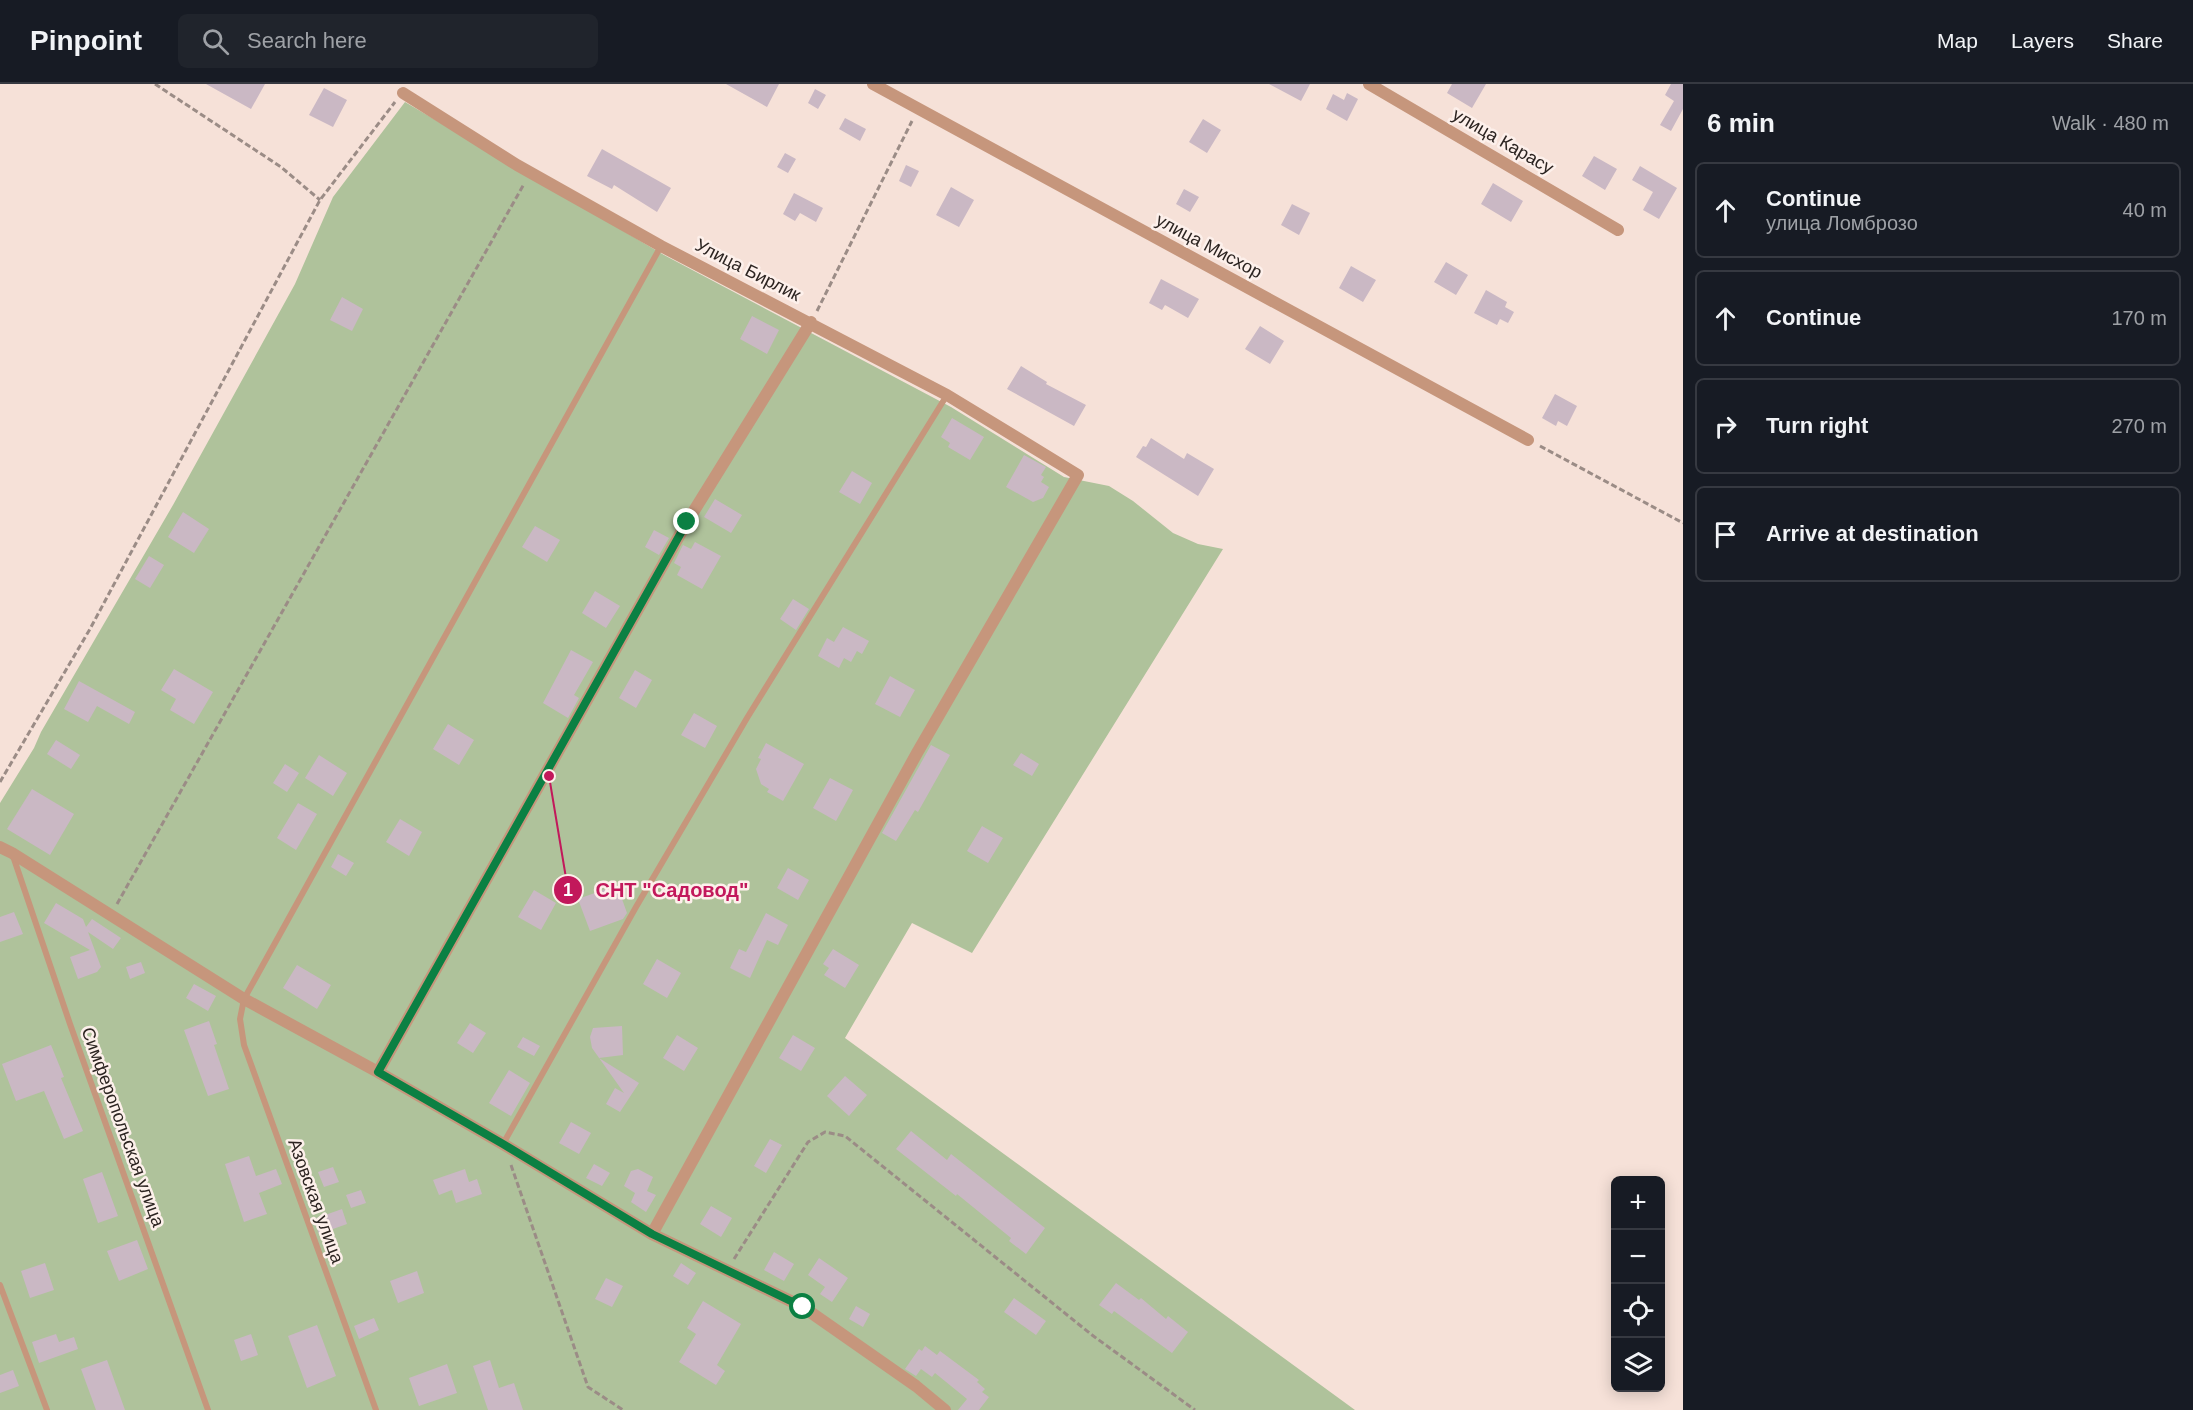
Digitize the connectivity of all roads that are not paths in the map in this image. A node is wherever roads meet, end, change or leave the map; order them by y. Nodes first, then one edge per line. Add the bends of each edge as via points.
1 (873, 84) edge
2 (1369, 84) edge
3 (403, 93) road end
4 (1618, 230) dead end
5 (661, 246) junction
6 (811, 322) junction
7 (947, 395) junction
8 (1528, 440) road end
9 (0, 847) edge
10 (12, 853) junction
11 (244, 999) junction
12 (378, 1072) junction
13 (503, 1144) junction
14 (652, 1234) junction
15 (0, 1285) edge
16 (47, 1410) edge
17 (208, 1410) edge
18 (376, 1410) edge
19 (945, 1410) edge

1 - 8 street, улица Мисхор
2 - 4 street, улица Карасу
3 - 5 street, Улица Бирлик via 530,172
5 - 6 street, Улица Бирлик
5 - 11 lane
6 - 7 street, Улица Бирлик
6 - 12 street via 687,522
7 - 13 lane via 747,718
7 - 14 street, Улица Бирлик via 1078,475 917,753
9 - 10 street
10 - 11 street
10 - 17 lane, Симферопольская улица
11 - 12 street
11 - 18 lane, Азовская улица via 240,1019 244,1045
12 - 13 street
13 - 14 street
14 - 19 street via 803,1307
15 - 16 lane

